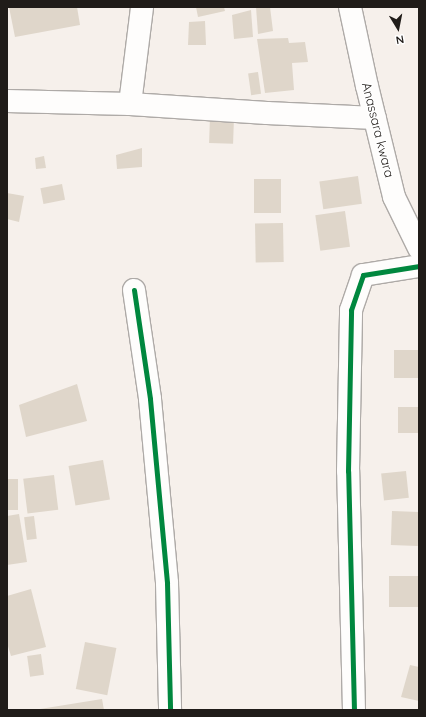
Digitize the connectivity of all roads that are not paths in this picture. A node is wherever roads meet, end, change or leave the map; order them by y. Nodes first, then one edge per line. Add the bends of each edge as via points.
1 (142, 7) edge
2 (350, 7) edge
3 (7, 102) edge
4 (130, 104) junction
5 (375, 118) junction
6 (419, 248) edge
7 (419, 266) edge
8 (134, 290) dead end
9 (170, 710) edge
10 (354, 710) edge

1 - 4 street
2 - 5 street, Anassara kwara
3 - 4 street
4 - 5 street
5 - 6 street, Anassara kwara via 394,197
7 - 10 street via 363,275 352,310 348,472
8 - 9 street via 150,399 167,584

